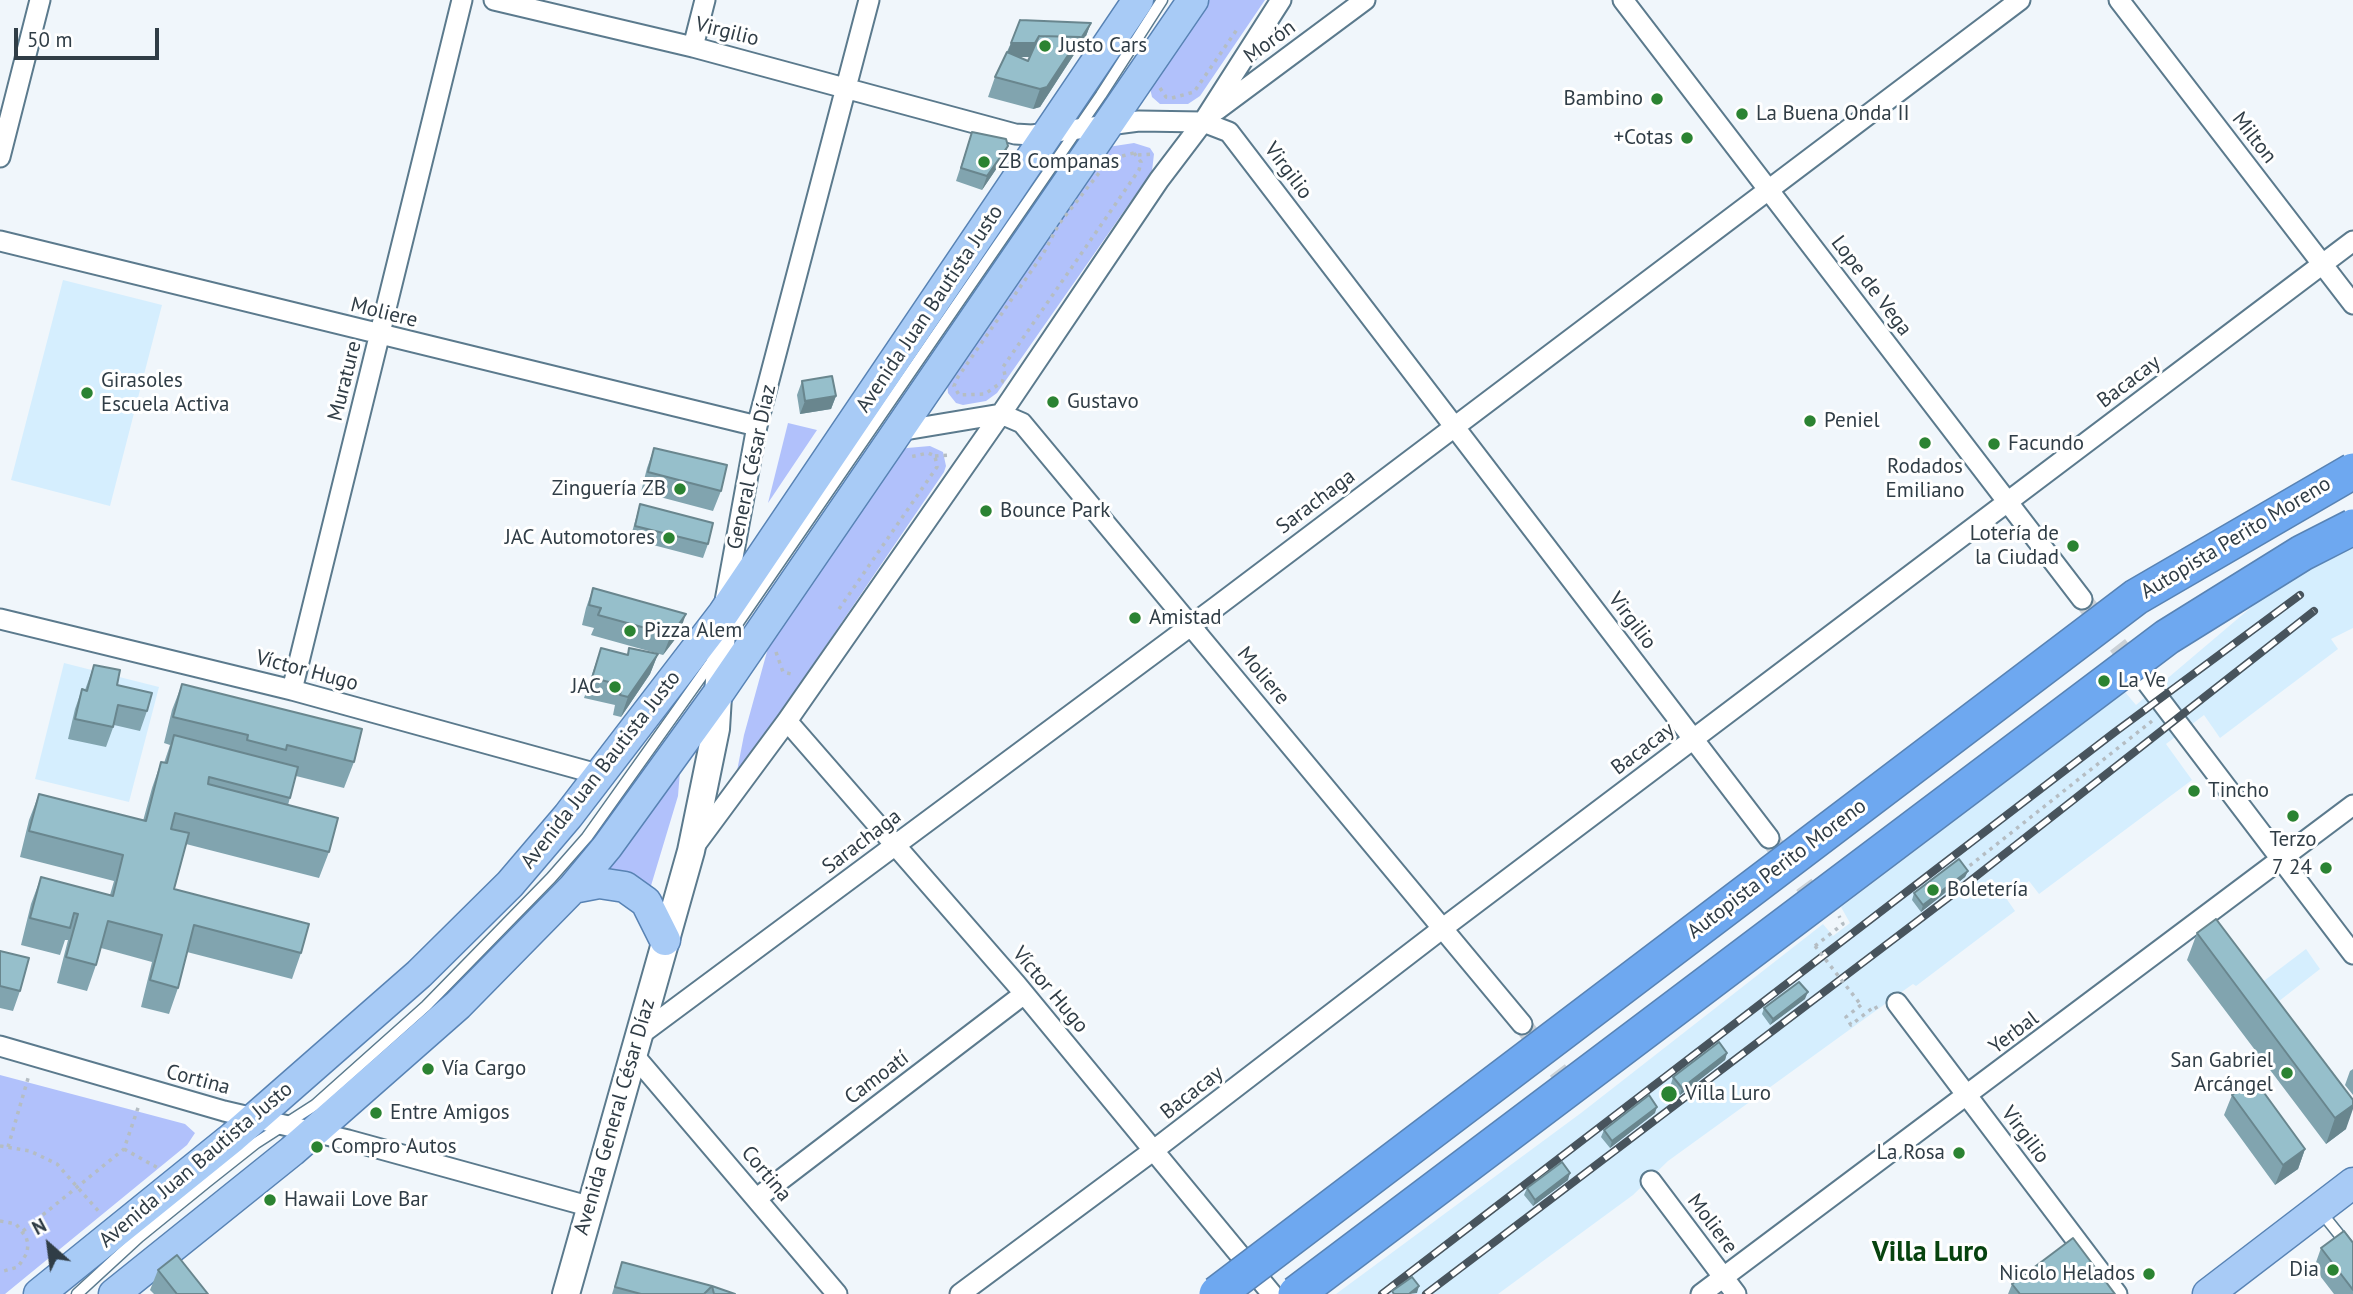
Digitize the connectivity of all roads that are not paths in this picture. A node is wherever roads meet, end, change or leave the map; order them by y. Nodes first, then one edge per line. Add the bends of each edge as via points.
1 (40, 0) edge
2 (462, 0) edge
3 (494, 0) edge
4 (705, 0) edge
5 (869, 0) edge
6 (1138, 0) edge
7 (1162, 0) edge
8 (1193, 0) edge
9 (1281, 0) edge
10 (1365, 0) edge
11 (1623, 0) edge
12 (2021, 0) edge
13 (2119, 0) edge
14 (692, 47) junction
15 (846, 87) junction
16 (1109, 122) junction
17 (1203, 122) junction
18 (1064, 130) junction
19 (0, 157) edge
20 (1768, 190) junction
21 (2353, 240) edge
22 (0, 241) edge
23 (2322, 264) junction
24 (2353, 304) edge
25 (380, 335) junction
26 (1001, 414) junction
27 (758, 426) junction
28 (1454, 426) junction
29 (899, 431) junction
30 (2353, 471) edge
31 (2008, 503) junction
32 (2353, 527) edge
33 (2082, 599) tunnel mouth
34 (723, 614) junction
35 (0, 619) edge
36 (1191, 625) junction
37 (720, 649) junction
38 (2148, 684) tunnel mouth
39 (292, 690) junction
40 (720, 691) junction
41 (787, 721) junction
42 (1693, 739) junction
43 (601, 775) junction
44 (2353, 805) edge
45 (1769, 838) tunnel mouth
46 (895, 845) junction
47 (691, 851) junction
48 (2282, 858) junction
49 (573, 888) junction
50 (1443, 928) junction
51 (665, 940) junction
52 (2353, 954) edge
53 (1024, 994) junction
54 (1897, 1003) dead end
55 (1522, 1024) tunnel mouth
56 (635, 1045) junction
57 (0, 1046) edge
58 (1968, 1097) junction
59 (255, 1118) junction
60 (285, 1125) junction
61 (314, 1132) junction
62 (1154, 1150) junction
63 (1651, 1181) dead end
64 (2353, 1183) edge
65 (757, 1198) junction
66 (588, 1206) junction
67 (2319, 1209) junction
68 (2353, 1252) edge
69 (1723, 1277) junction
70 (39, 1294) edge
71 (77, 1294) edge
72 (114, 1294) edge
73 (566, 1294) edge
74 (837, 1294) edge
75 (960, 1294) edge
76 (1217, 1294) edge
77 (1272, 1294) edge
78 (1296, 1294) edge
79 (1701, 1294) edge
80 (1736, 1294) edge
81 (2117, 1294) edge
82 (2208, 1294) edge

1 - 19 street
2 - 25 street, Murature
3 - 14 street, Virgilio
4 - 14 street
5 - 15 street, General César Díaz
6 - 18 main road, Avenida Juan Bautista Justo
7 - 18 lane
8 - 16 main road, Avenida Juan Bautista Justo
9 - 17 street
10 - 17 street, Morón
11 - 20 street, Lope de Vega
12 - 20 street, Sarachaga
13 - 23 street, Milton
14 - 15 street, Virgilio
15 - 18 street, Virgilio via 1015,134
15 - 27 street, General César Díaz
16 - 17 street, Virgilio
16 - 18 street, Virgilio
16 - 29 main road, Avenida Juan Bautista Justo
17 - 26 street
17 - 28 street, Virgilio via 1229,132 1240,145
18 - 34 main road, Avenida Juan Bautista Justo
18 - 37 lane
20 - 28 street, Sarachaga
20 - 31 street, Lope de Vega
21 - 23 street, Bacacay
22 - 25 street, Moliere
23 - 24 street, Milton
23 - 31 street, Bacacay
25 - 27 street, Moliere
25 - 39 street, Murature
26 - 29 street
26 - 36 street, Moliere via 1022,423
26 - 41 street
27 - 34 street, General César Díaz
28 - 36 street, Sarachaga
28 - 42 street, Virgilio
29 - 40 main road, Avenida Juan Bautista Justo
30 - 76 highway, Autopista Perito Moreno, bridge via 2136,597
31 - 33 street, Lope de Vega
31 - 42 street, Bacacay
32 - 78 highway, bridge via 2302,553 2167,637
34 - 37 street, General César Díaz
34 - 43 main road, Avenida Juan Bautista Justo
35 - 39 street, Víctor Hugo
36 - 46 street, Sarachaga
36 - 50 street, Moliere
37 - 40 street, General César Díaz
37 - 60 lane via 587,837 551,878 426,1006 315,1105
38 - 48 street
39 - 43 street, Víctor Hugo
40 - 47 street, General César Díaz
40 - 49 main road, Avenida Juan Bautista Justo
41 - 46 street, Víctor Hugo
41 - 47 street
42 - 45 street, Virgilio
42 - 50 street, Bacacay
43 - 59 main road, Avenida Juan Bautista Justo via 467,928
44 - 48 street, Yerbal
46 - 53 street, Víctor Hugo
46 - 56 street, Sarachaga
47 - 51 street, General César Díaz
48 - 52 street
48 - 58 street, Yerbal
49 - 51 main road via 599,883 625,887 654,912
49 - 61 main road, Avenida Juan Bautista Justo via 458,1004
50 - 55 street, Moliere
50 - 62 street, Bacacay
51 - 56 street, Avenida General César Díaz
53 - 62 street, Víctor Hugo
53 - 65 street, Camoatí
54 - 58 street, Virgilio
56 - 65 street, Cortina
56 - 66 street, Avenida General César Díaz
57 - 59 street, Cortina
58 - 69 street, Yerbal
58 - 81 street, Virgilio
59 - 60 street, Cortina
59 - 70 main road, Avenida Juan Bautista Justo
60 - 61 street, Cortina
60 - 71 lane via 139,1237
61 - 66 street, Cortina
61 - 72 main road, Avenida Juan Bautista Justo
62 - 75 street, Bacacay
62 - 77 street, Víctor Hugo
63 - 69 street, Moliere
64 - 67 main road
65 - 74 street, Cortina
66 - 73 street, Avenida General César Díaz
67 - 68 lane
67 - 82 main road
69 - 79 street, Yerbal
69 - 80 street, Moliere

